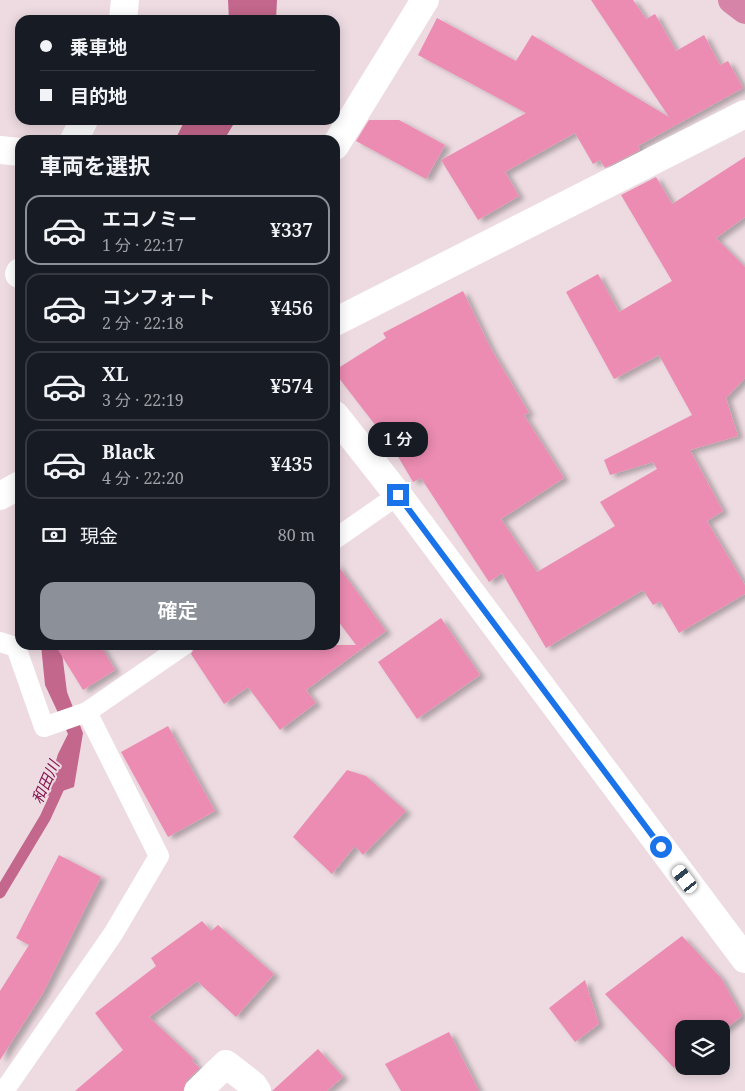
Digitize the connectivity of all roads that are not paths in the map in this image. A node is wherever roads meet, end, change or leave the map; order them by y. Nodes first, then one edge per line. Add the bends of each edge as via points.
1 (125, 0) edge
2 (425, 0) edge
3 (732, 0) edge
4 (745, 10) edge
5 (124, 15) edge
6 (745, 114) edge
7 (340, 138) edge
8 (0, 150) edge
9 (15, 152) edge
10 (340, 319) edge
11 (340, 421) edge
12 (398, 495) junction
13 (340, 536) edge
14 (0, 642) edge
15 (15, 647) edge
16 (17, 650) edge
17 (177, 650) edge
18 (85, 713) junction
19 (745, 959) edge
20 (4, 1091) edge
21 (198, 1091) edge
22 (257, 1091) edge

1 - 5 street
2 - 7 street
3 - 4 highway
6 - 10 street
8 - 9 street
11 - 12 street
12 - 13 lane
12 - 19 street
14 - 15 lane
16 - 18 lane via 44,727
17 - 18 lane
18 - 20 lane via 159,856 113,934
21 - 22 street via 226,1064

